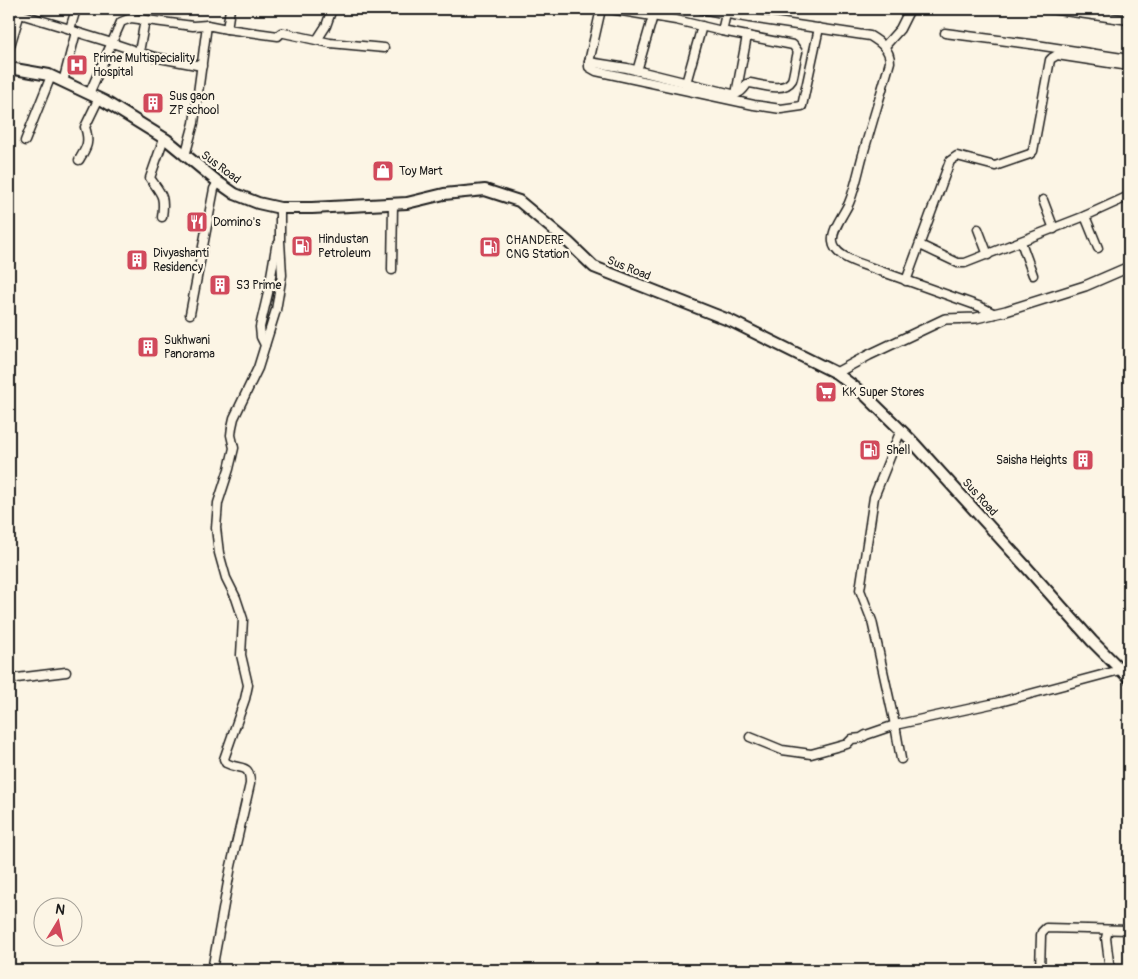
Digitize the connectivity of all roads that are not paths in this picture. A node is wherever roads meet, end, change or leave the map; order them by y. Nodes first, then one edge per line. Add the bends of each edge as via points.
1 (76, 9) edge
2 (134, 9) edge
3 (230, 9) edge
4 (332, 9) edge
5 (602, 9) edge
6 (610, 9) edge
7 (701, 9) edge
8 (910, 9) edge
9 (1050, 9) edge
10 (21, 11) edge
11 (726, 14) junction
12 (653, 16) junction
13 (131, 18) junction
14 (145, 20) junction
15 (1129, 20) edge
16 (207, 25) junction
17 (702, 26) junction
18 (819, 28) junction
19 (227, 29) junction
20 (73, 30) junction
21 (722, 30) junction
22 (946, 33) dead end
23 (747, 36) junction
24 (317, 40) junction
25 (112, 43) junction
26 (884, 47) junction
27 (384, 48) dead end
28 (9, 49) edge
29 (139, 52) junction
30 (1129, 59) edge
31 (589, 62) junction
32 (202, 66) junction
33 (1129, 66) edge
34 (9, 68) edge
35 (637, 70) junction
36 (51, 76) junction
37 (63, 82) junction
38 (686, 83) junction
39 (89, 94) junction
40 (736, 94) junction
41 (99, 98) junction
42 (164, 138) junction
43 (25, 141) dead end
44 (185, 156) junction
45 (79, 160) dead end
46 (218, 182) junction
47 (1129, 196) edge
48 (1043, 200) dead end
49 (394, 204) junction
50 (280, 208) junction
51 (1085, 216) junction
52 (162, 217) dead end
53 (1054, 228) junction
54 (978, 229) dead end
55 (280, 241) junction
56 (1021, 242) junction
57 (920, 245) junction
58 (1098, 248) dead end
59 (988, 255) junction
60 (1129, 267) edge
61 (392, 270) dead end
62 (1033, 275) dead end
63 (906, 281) junction
64 (190, 314) dead end
65 (994, 314) junction
66 (265, 345) junction
67 (836, 374) junction
68 (901, 430) junction
69 (1120, 670) junction
70 (66, 672) dead end
71 (9, 678) edge
72 (1129, 678) edge
73 (895, 725) junction
74 (750, 737) dead end
75 (901, 759) dead end
76 (1108, 930) junction
77 (1129, 930) edge
78 (212, 970) edge
79 (1040, 970) edge
80 (1110, 970) edge

1 - 20 street
2 - 13 street
3 - 19 street
4 - 24 street
5 - 31 street
6 - 12 street
7 - 11 street
8 - 26 street via 900,29
9 - 15 street
10 - 20 street
10 - 28 street
11 - 18 street
11 - 21 street
12 - 17 street
12 - 35 street
13 - 14 street
13 - 25 street via 121,22
14 - 16 street
14 - 29 street
16 - 19 street
16 - 32 street
17 - 21 street
17 - 38 street
18 - 26 street via 870,36
18 - 31 street via 802,106 754,105 596,71 589,67
19 - 24 street via 278,36 284,33
20 - 25 street
20 - 37 street
21 - 23 street
22 - 30 street
23 - 40 street
23 - 40 street via 793,45 798,52 792,80 788,84 778,88 750,83
24 - 27 street
25 - 29 street
25 - 39 street
26 - 63 street via 890,62 852,194 837,224 833,243 845,257
29 - 32 street
31 - 35 street
32 - 44 street via 194,123
33 - 57 street via 1057,55 1052,58 1033,151 995,166 965,157 953,158
34 - 36 main road, Sus Road
35 - 38 street
36 - 37 main road, Sus Road
36 - 43 street
37 - 39 main road, Sus Road
38 - 40 street
39 - 41 main road, Sus Road
41 - 42 main road, Sus Road
41 - 45 street via 85,127 88,143
42 - 44 main road, Sus Road
42 - 52 street via 150,178 162,194
44 - 46 main road, Sus Road
46 - 50 main road, Sus Road via 235,194
46 - 64 street
47 - 51 street
48 - 53 street
49 - 50 main road, Sus Road
49 - 61 street
49 - 67 main road, Sus Road via 485,190 519,201 594,267 731,320
50 - 55 street
51 - 53 street
51 - 58 street
53 - 56 street
54 - 59 street
55 - 66 street via 282,275
55 - 66 street via 276,247 260,327
56 - 59 street
56 - 62 street
57 - 59 street via 961,264
57 - 63 street
60 - 65 street via 1085,286
63 - 65 street
65 - 67 street via 945,319 869,354
66 - 78 street via 258,368 234,418 231,435 234,448 218,503 219,553 243,618 241,655 248,685 224,759 229,765 249,771 250,784
67 - 68 main road, Sus Road
68 - 69 main road, Sus Road
68 - 73 street via 874,497 860,590 872,621
69 - 72 main road, Sus Road
69 - 73 street via 1000,702
70 - 71 street
73 - 74 street via 810,754 782,750
73 - 75 street
76 - 77 street
76 - 79 street via 1046,928 1041,935
76 - 80 street

